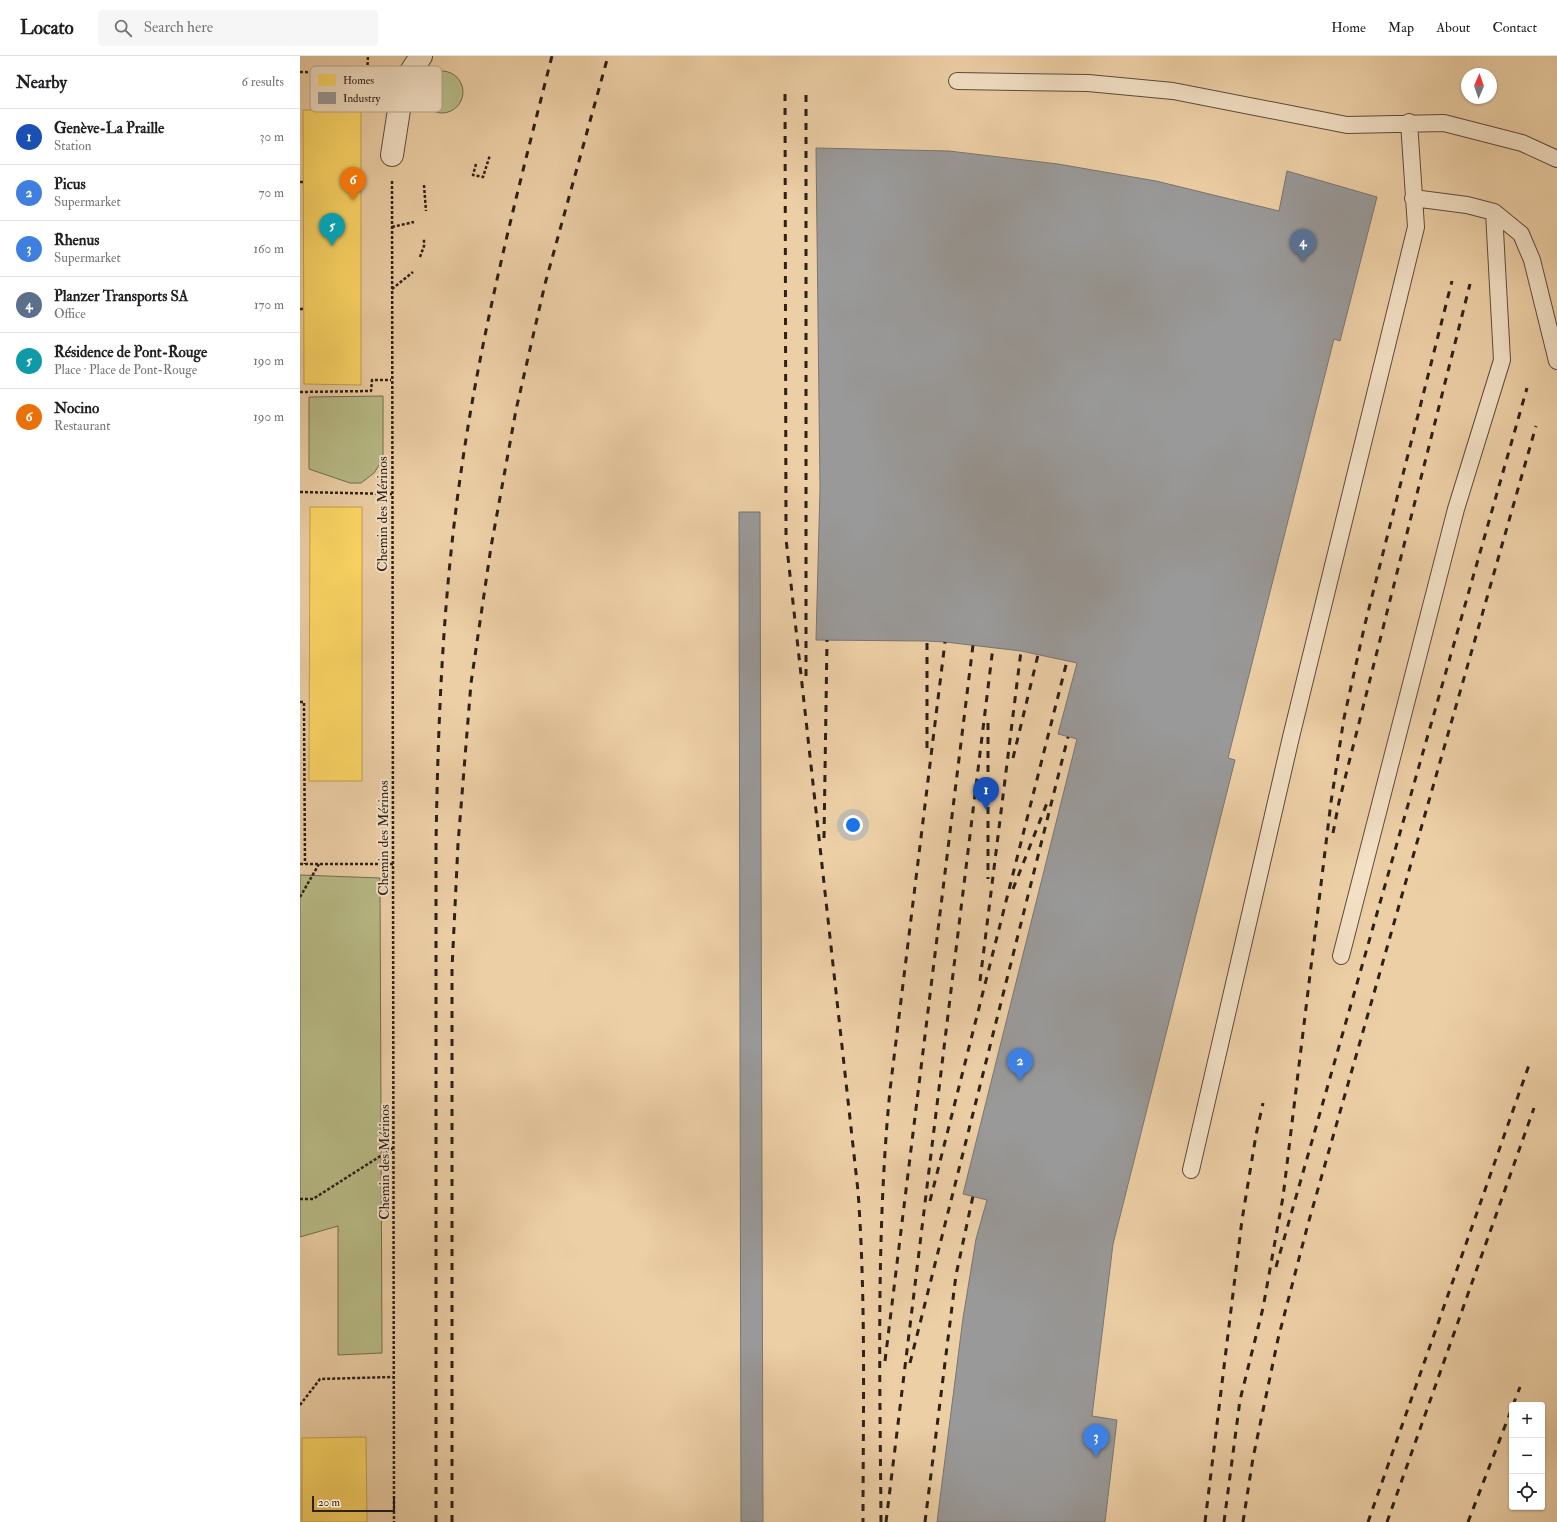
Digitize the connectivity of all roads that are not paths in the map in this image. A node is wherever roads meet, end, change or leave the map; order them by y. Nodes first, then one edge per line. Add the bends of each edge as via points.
1 (421, 56) edge
2 (415, 66) edge
3 (957, 81) dead end
4 (399, 112) edge
5 (1409, 122) junction
6 (392, 155) road end
7 (1557, 159) edge
8 (1413, 198) junction
9 (1494, 212) junction
10 (1557, 361) edge
11 (1341, 956) dead end
12 (1191, 1170) dead end

1 - 2 street
3 - 5 lane via 1088,82 1173,91 1347,125
4 - 6 street
5 - 7 lane via 1444,122 1522,143
5 - 8 lane
8 - 9 lane via 1466,205
8 - 12 lane via 1416,227 1291,737
9 - 10 lane via 1521,234 1532,260
9 - 11 lane via 1502,360 1456,509

